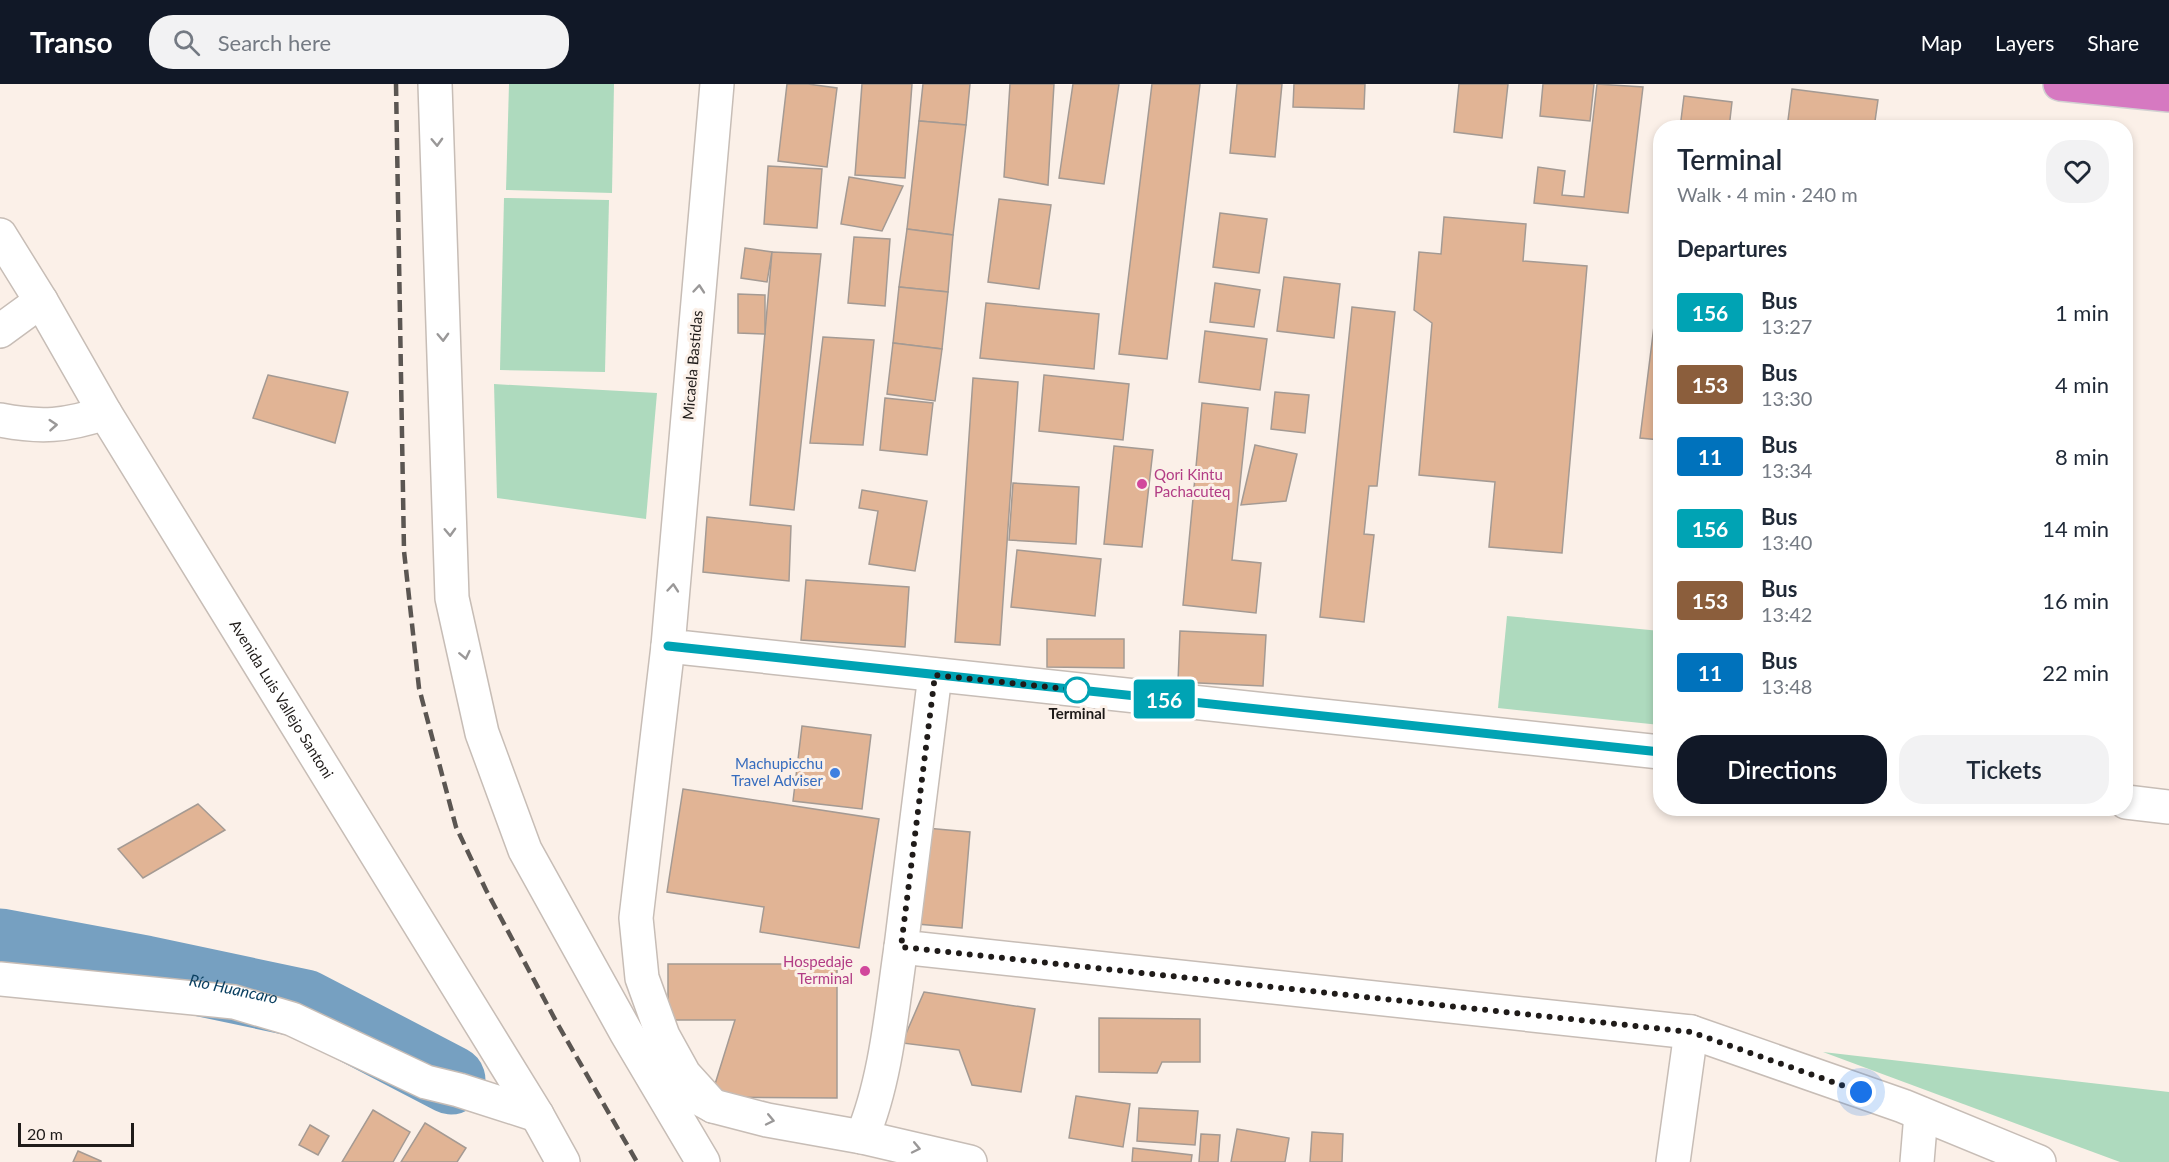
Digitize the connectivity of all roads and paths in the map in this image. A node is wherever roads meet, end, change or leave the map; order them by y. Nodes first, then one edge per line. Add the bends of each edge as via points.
1 (435, 84) edge
2 (717, 84) edge
3 (2060, 84) edge
4 (2169, 95) edge
5 (0, 235) edge
6 (41, 301) junction
7 (0, 331) edge
8 (105, 413) junction
9 (0, 420) edge
10 (668, 646) junction
11 (935, 675) junction
12 (1653, 751) edge
13 (2133, 803) edge
14 (2169, 807) edge
15 (901, 947) junction
16 (0, 979) edge
17 (1691, 1032) junction
18 (637, 1048) junction
19 (713, 1106) junction
20 (1921, 1114) junction
21 (537, 1115) junction
22 (862, 1137) junction
23 (563, 1162) edge
24 (703, 1162) edge
25 (970, 1162) edge
26 (1673, 1162) edge
27 (1917, 1162) edge
28 (2039, 1162) edge

1 -> 18 street via 452,598 482,733 525,849
10 -> 2 street, Micaela Bastidas
3 - 4 highway
5 - 6 street, Avenida Luis Vallejo Santoni
6 - 7 street
6 - 8 street, Avenida Luis Vallejo Santoni
9 -> 8 street via 48,426
8 - 21 street, Avenida Luis Vallejo Santoni
10 - 11 street
10 - 19 street, Micaela Bastidas via 636,918 642,978 663,1036 684,1074
11 - 12 street
11 - 15 street
13 - 14 street
15 - 17 street
15 - 22 street via 872,1113
16 - 21 street via 234,1002 292,1019 426,1082
17 - 20 street
17 - 26 street
18 - 19 street via 680,1088
18 - 24 street
19 -> 22 street
20 - 27 street
20 - 28 street
21 - 23 street, Avenida Luis Vallejo Santoni
22 -> 25 street

